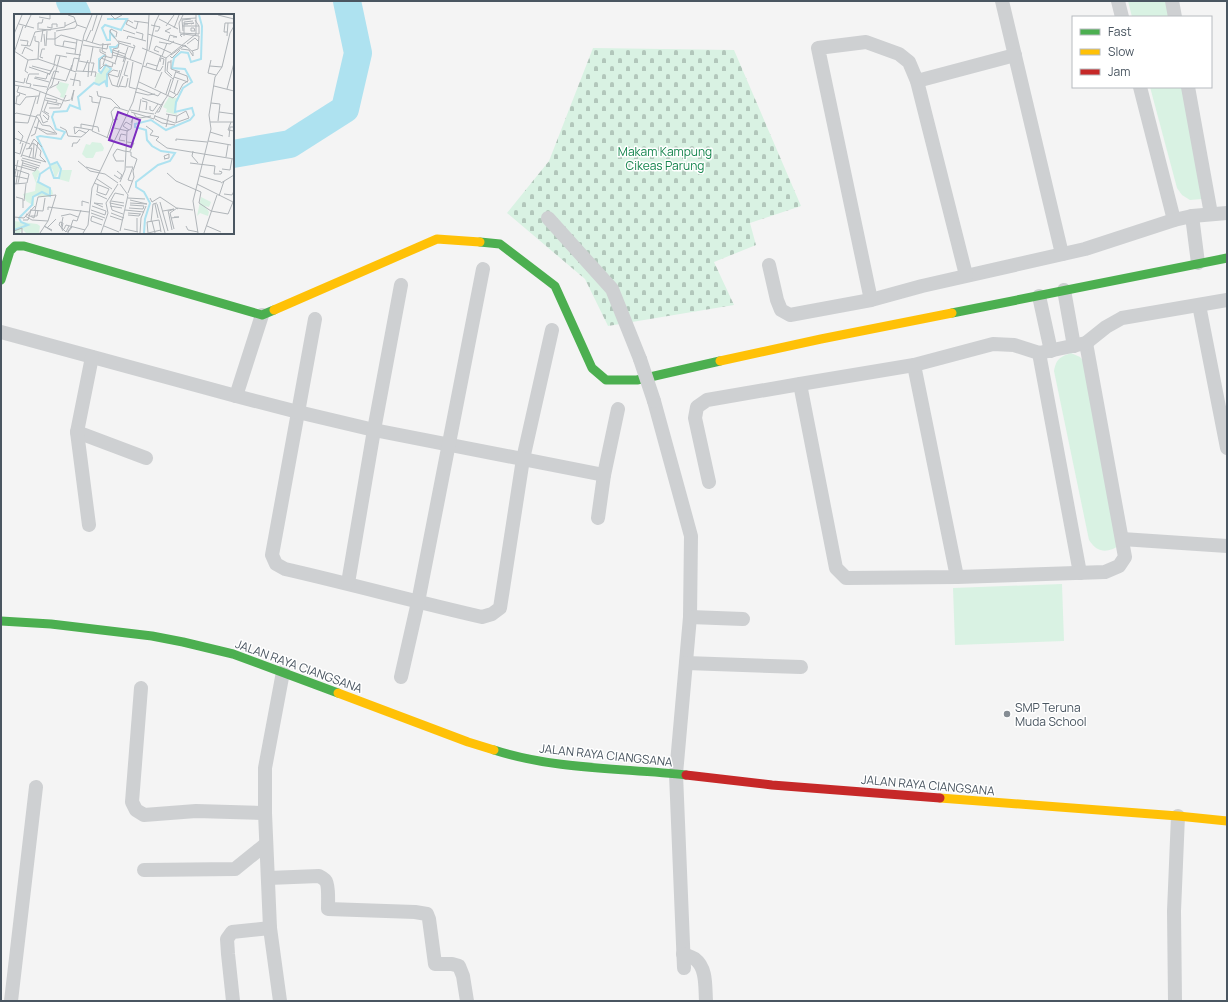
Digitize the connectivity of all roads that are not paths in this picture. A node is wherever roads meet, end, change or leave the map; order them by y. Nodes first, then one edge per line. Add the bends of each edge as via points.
1 (1002, 1) edge
2 (1118, 1) edge
3 (1172, 1) edge
4 (1122, 16) edge
5 (1175, 16) edge
6 (1015, 55) junction
7 (918, 81) junction
8 (1140, 88) edge
9 (1188, 88) edge
10 (1227, 213) edge
11 (1211, 214) junction
12 (1192, 216) junction
13 (548, 218) dead end
14 (1174, 220) junction
15 (1062, 254) junction
16 (1227, 258) edge
17 (1198, 264) junction
18 (769, 265) dead end
19 (483, 269) dead end
20 (966, 275) junction
21 (1, 280) edge
22 (401, 285) dead end
23 (1064, 290) junction
24 (1039, 296) junction
25 (871, 300) junction
26 (1227, 300) edge
27 (1199, 305) junction
28 (262, 315) junction
29 (315, 319) dead end
30 (552, 330) dead end
31 (1, 332) edge
32 (1080, 345) junction
33 (1045, 352) junction
34 (92, 357) junction
35 (914, 365) junction
36 (800, 384) junction
37 (236, 396) junction
38 (618, 409) dead end
39 (298, 412) junction
40 (374, 430) junction
41 (77, 432) junction
42 (449, 444) junction
43 (1227, 448) edge
44 (146, 458) dead end
45 (523, 459) junction
46 (604, 475) junction
47 (709, 482) dead end
48 (598, 518) dead end
49 (89, 525) dead end
50 (1122, 539) junction
51 (1227, 546) edge
52 (1080, 573) junction
53 (957, 577) junction
54 (348, 583) junction
55 (418, 602) junction
56 (690, 616) junction
57 (743, 619) dead end
58 (1, 621) edge
59 (686, 663) junction
60 (801, 667) dead end
61 (284, 672) junction
62 (401, 677) dead end
63 (141, 688) dead end
64 (676, 774) junction
65 (36, 787) dead end
66 (265, 813) junction
67 (1178, 816) junction
68 (1227, 821) edge
69 (266, 844) junction
70 (144, 870) dead end
71 (268, 878) junction
72 (270, 928) junction
73 (683, 954) junction
74 (684, 968) dead end
75 (11, 1001) edge
76 (233, 1001) edge
77 (280, 1001) edge
78 (467, 1001) edge
79 (706, 1001) edge
80 (1175, 1001) edge

1 - 6 street
2 - 4 street
3 - 5 street
6 - 7 street
6 - 15 street
7 - 20 street
7 - 25 street via 909,62 900,54 866,42 818,48
8 - 14 street
9 - 11 street
10 - 11 street
11 - 12 street
12 - 14 street
12 - 17 street
13 - 56 street, bridge via 612,289 640,359 691,536
14 - 15 street
15 - 20 street
16 - 17 street
17 - 23 street
18 - 25 street via 781,310 790,315
19 - 42 street
20 - 25 street
21 - 28 street via 10,250 15,246 24,246
22 - 40 street
23 - 24 street
23 - 32 street
24 - 28 street via 822,339 637,380 606,380 592,368 555,286 500,244 437,239
24 - 33 street
26 - 27 street
27 - 32 street via 1122,318
27 - 43 street
28 - 37 street
29 - 39 street
30 - 45 street
31 - 34 street
32 - 33 street
32 - 50 street
33 - 35 street via 1014,345 993,344
33 - 52 street
34 - 37 street
34 - 41 street
35 - 36 street
35 - 53 street
36 - 47 street via 707,400 697,407 695,418
36 - 53 street via 836,568 846,578
37 - 39 street
38 - 46 street
39 - 40 street
39 - 54 street via 272,555 276,564 285,569
40 - 42 street
40 - 54 street
41 - 44 street
41 - 49 street
42 - 45 street
42 - 55 street
45 - 46 street
45 - 55 street via 500,608 482,618
46 - 48 street
50 - 51 street
50 - 52 street via 1125,556 1119,566 1104,572
52 - 53 street
54 - 55 street
55 - 62 street
56 - 57 street
56 - 59 street
58 - 61 street, JALAN RAYA CIANGSANA via 51,624 170,640 233,654
59 - 60 street
59 - 64 street
61 - 64 street, JALAN RAYA CIANGSANA via 468,742 515,757 570,765
61 - 66 street via 265,768
63 - 66 street via 132,802 136,810 144,815 196,811
64 - 67 street, JALAN RAYA CIANGSANA via 772,785
64 - 73 street
65 - 75 street
66 - 69 street
67 - 68 street, JALAN RAYA CIANGSANA
67 - 80 street via 1174,911
69 - 70 street via 235,869
69 - 71 street
71 - 72 street
71 - 78 street via 319,876 326,882 328,909 428,914 435,964 459,966
72 - 76 street via 232,932 227,939
72 - 77 street
73 - 74 street
73 - 79 street via 701,965 705,978

